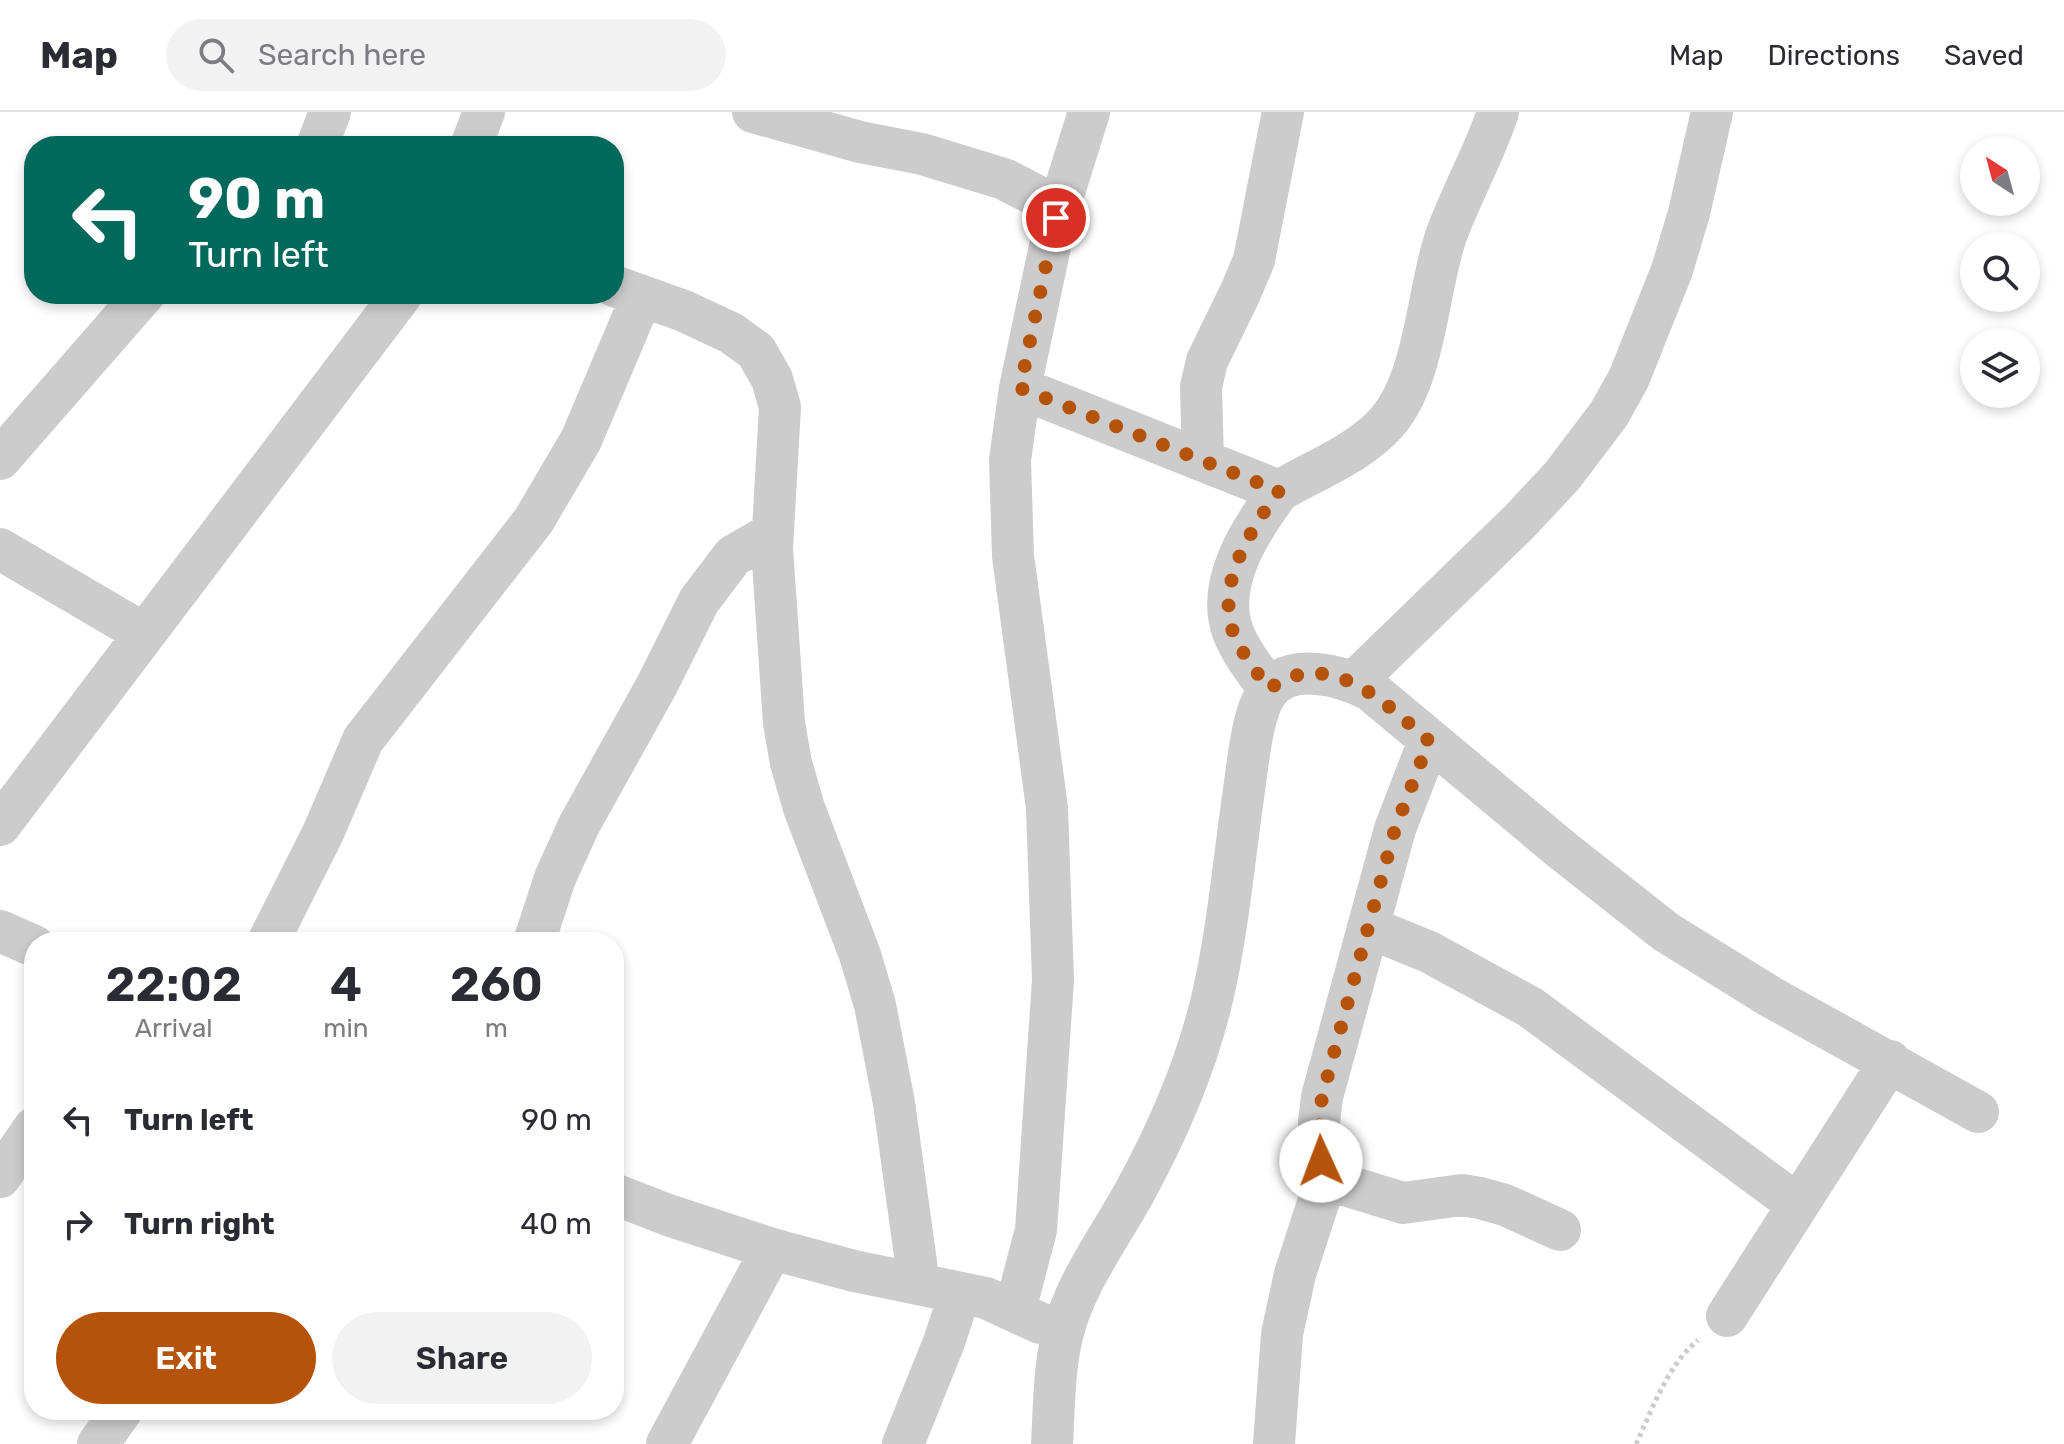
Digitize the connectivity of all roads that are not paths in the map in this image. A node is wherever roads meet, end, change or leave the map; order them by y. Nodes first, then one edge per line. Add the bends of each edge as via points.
1 (330, 112) edge
2 (484, 112) edge
3 (753, 112) edge
4 (1089, 112) edge
5 (1283, 112) edge
6 (1498, 112) edge
7 (1712, 112) edge
8 (321, 136) edge
9 (475, 136) edge
10 (1060, 208) junction
11 (628, 291) edge
12 (135, 304) edge
13 (394, 304) edge
14 (624, 304) edge
15 (1020, 388) junction
16 (0, 459) edge
17 (1203, 460) junction
18 (1279, 491) junction
19 (773, 533) junction
20 (0, 549) edge
21 (143, 633) junction
22 (1354, 682) junction
23 (1269, 689) junction
24 (1429, 741) junction
25 (0, 825) edge
26 (1368, 927) junction
27 (0, 931) edge
28 (273, 932) edge
29 (537, 932) edge
30 (24, 942) edge
31 (1890, 1061) junction
32 (1978, 1112) dead end
33 (24, 1142) edge
34 (0, 1177) edge
35 (1322, 1178) junction
36 (624, 1198) edge
37 (1798, 1205) junction
38 (1560, 1230) dead end
39 (772, 1249) junction
40 (919, 1284) junction
41 (960, 1293) junction
42 (1015, 1310) junction
43 (1727, 1316) road end
44 (1062, 1335) junction
45 (115, 1420) edge
46 (98, 1444) edge
47 (667, 1444) edge
48 (903, 1444) edge
49 (1052, 1444) edge
50 (1274, 1444) edge

1 - 8 street
2 - 9 street
3 - 10 street via 1004,179
4 - 10 street
5 - 17 street via 1254,260 1207,361 1201,387
6 - 18 street via 1445,237 1404,396 1388,421 1357,447
7 - 22 street via 1672,270 1609,414 1519,522
10 - 15 street
11 - 19 street via 731,333 756,351 780,407
12 - 16 street
13 - 21 street
14 - 28 street via 581,440 534,520 363,740
15 - 17 street
15 - 42 street via 1010,460 1011,526 1047,808 1053,980 1036,1230
17 - 18 street
18 - 23 street via 1243,548 1228,605 1237,641
19 - 29 street via 733,556 699,601 579,825
19 - 40 street via 791,763 875,1005
20 - 21 street
21 - 25 street
22 - 23 street via 1305,674 1284,678
22 - 24 street
23 - 44 street via 1259,709 1213,998 1197,1053 1158,1144 1098,1253
24 - 26 street via 1395,829
24 - 31 street via 1666,932 1769,996
26 - 35 street via 1322,1097
26 - 37 street via 1429,952 1530,1007
27 - 30 street
31 - 32 street
31 - 37 street
33 - 34 street
35 - 38 street via 1403,1203 1462,1195 1480,1198
35 - 50 street via 1319,1206 1295,1274 1282,1334
36 - 39 street
37 - 43 street
39 - 40 street
39 - 47 street
40 - 41 street
41 - 42 street
41 - 48 street
42 - 44 street
44 - 49 street
45 - 46 street

